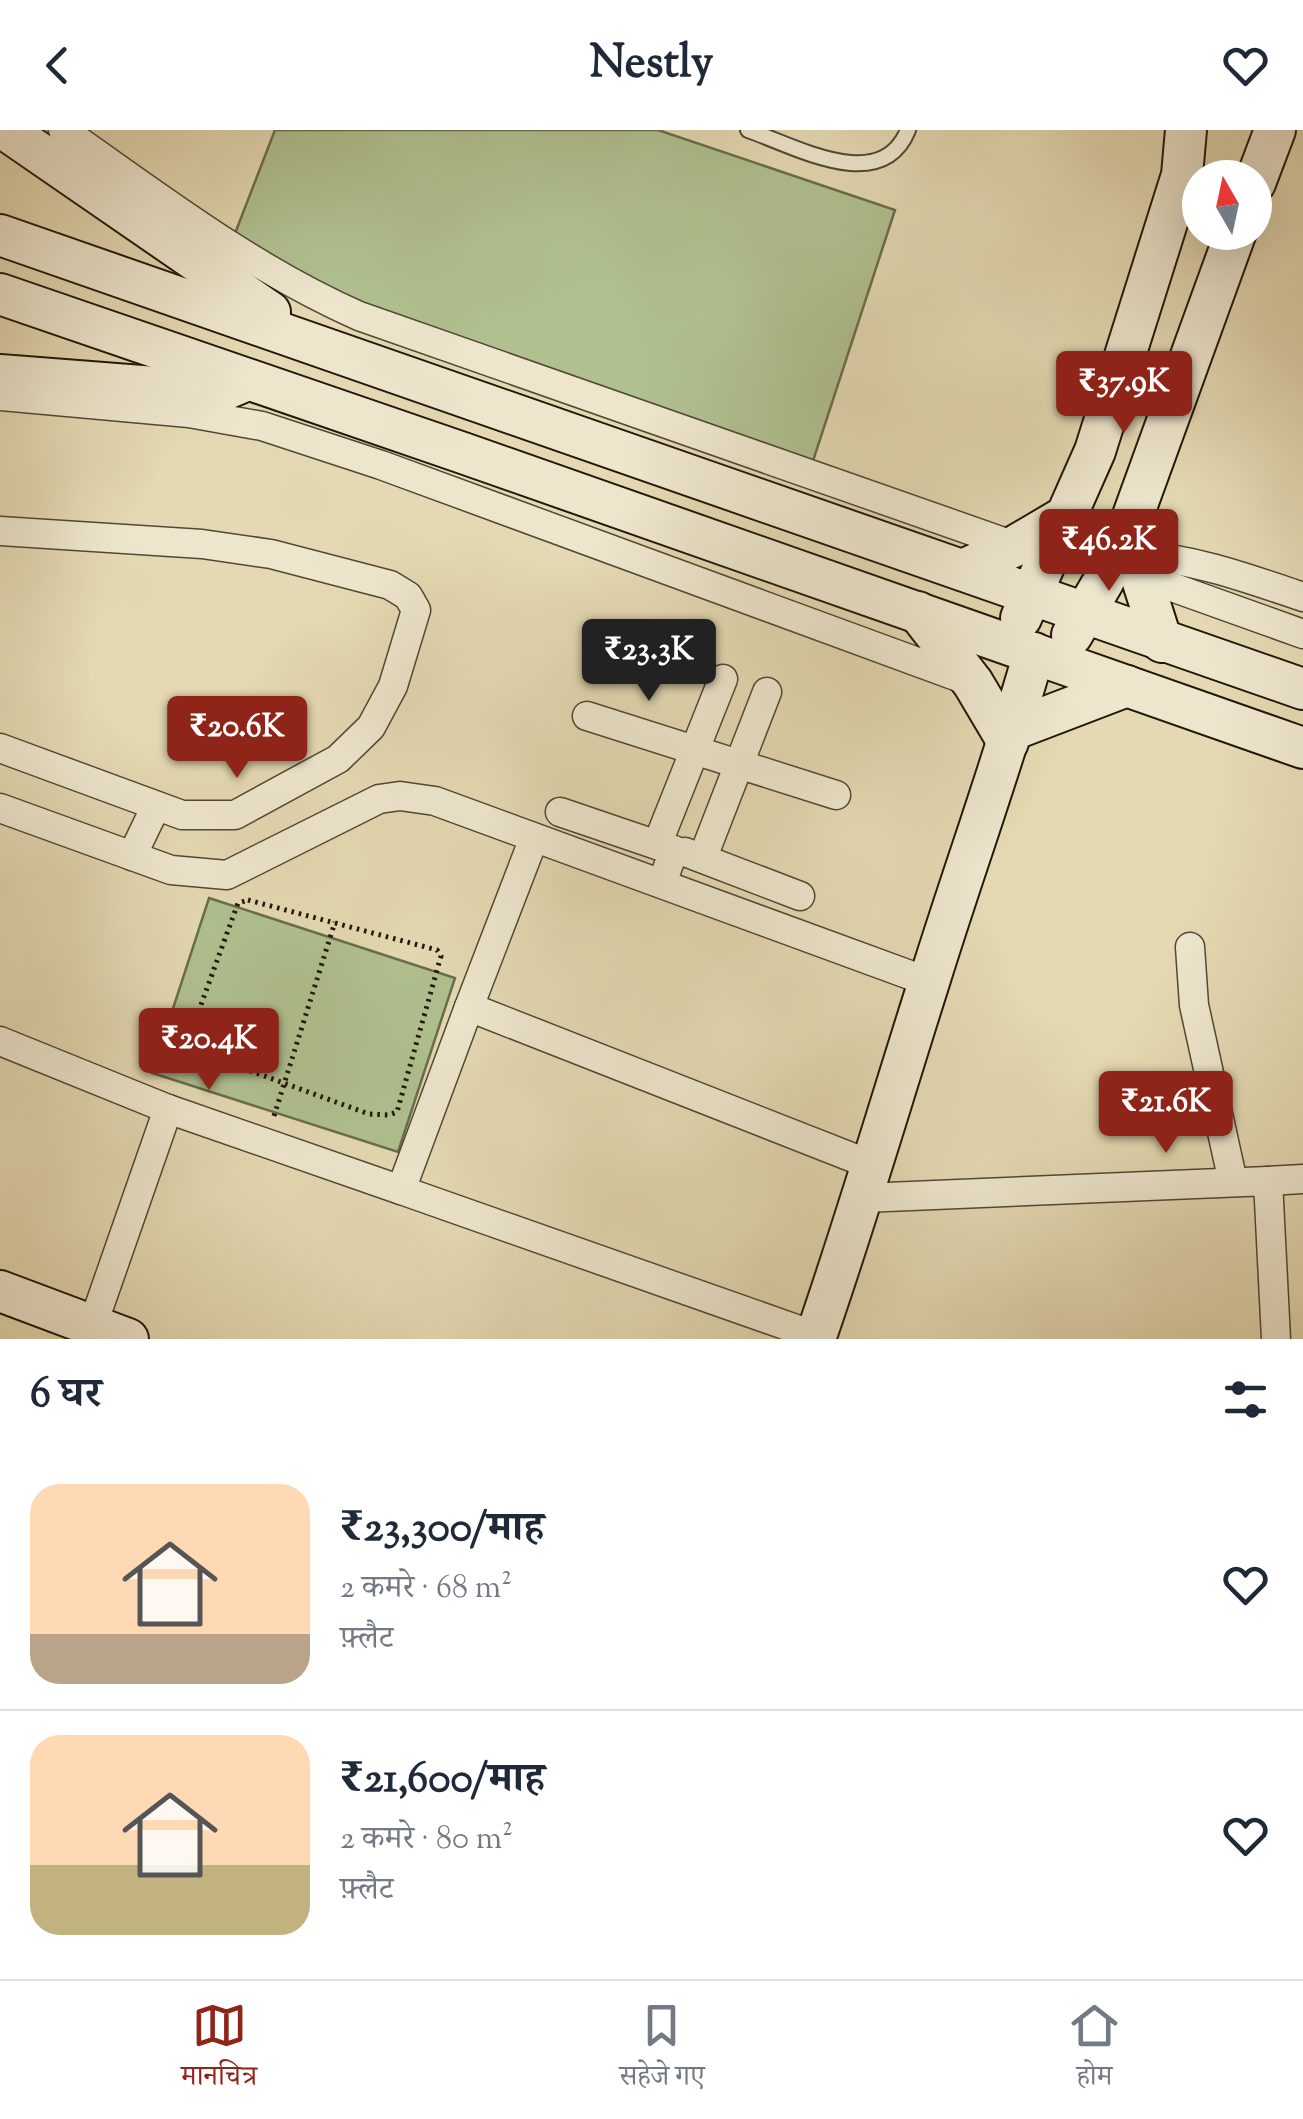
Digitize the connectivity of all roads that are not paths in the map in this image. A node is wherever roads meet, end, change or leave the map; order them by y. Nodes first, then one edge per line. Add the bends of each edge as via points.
1 (6, 130) edge
2 (63, 130) edge
3 (748, 130) edge
4 (908, 130) edge
5 (1186, 130) edge
6 (1275, 130) edge
7 (1264, 160) edge
8 (0, 234) edge
9 (1230, 250) edge
10 (0, 294) edge
11 (312, 342) junction
12 (0, 374) edge
13 (249, 379) junction
14 (0, 396) edge
15 (1066, 516) junction
16 (0, 531) edge
17 (1015, 546) junction
18 (1136, 552) junction
19 (963, 570) junction
20 (1032, 595) junction
21 (1303, 596) edge
22 (918, 612) junction
23 (1083, 615) junction
24 (1303, 634) edge
25 (1162, 642) junction
26 (1033, 653) junction
27 (723, 679) dead end
28 (973, 683) junction
29 (1127, 686) junction
30 (1303, 690) edge
31 (766, 692) dead end
32 (588, 716) dead end
33 (1010, 736) junction
34 (0, 748) edge
35 (694, 748) junction
36 (1303, 748) edge
37 (740, 763) junction
38 (836, 796) dead end
39 (156, 806) junction
40 (0, 808) edge
41 (560, 812) dead end
42 (534, 838) junction
43 (666, 847) junction
44 (132, 856) junction
45 (703, 856) junction
46 (662, 882) junction
47 (800, 896) dead end
48 (1190, 948) dead end
49 (928, 982) junction
50 (469, 1007) junction
51 (0, 1042) edge
52 (168, 1109) junction
53 (1303, 1179) edge
54 (1268, 1181) junction
55 (868, 1182) junction
56 (1233, 1182) junction
57 (401, 1190) junction
58 (0, 1291) edge
59 (110, 1333) edge
60 (816, 1337) edge
61 (1276, 1339) edge

1 - 11 main road
2 - 17 street via 248,257 359,316
3 - 4 lane via 848,165 876,164 902,146
5 - 15 main road via 1182,175 1095,451
6 - 7 main road
8 - 11 main road
9 - 18 main road
10 - 13 main road
11 - 19 main road
12 - 13 main road via 218,392
13 - 22 main road
14 - 28 street via 189,412 262,426
15 - 17 main road
15 - 20 main road
16 - 39 street via 270,554 390,585 416,610 394,686 371,727 338,759 235,815 182,815
17 - 19 main road
18 - 21 street via 1208,565
18 - 23 main road
18 - 24 street
18 - 25 main road
19 - 20 main road
20 - 23 main road
20 - 26 main road
22 - 26 main road
22 - 28 main road
23 - 25 main road
23 - 26 main road
25 - 30 main road
26 - 29 main road
26 - 33 main road
27 - 35 street
28 - 33 main road
29 - 33 main road
29 - 36 main road
31 - 37 street
32 - 35 street
33 - 49 main road
34 - 39 street
35 - 37 street
35 - 43 street
37 - 38 street
37 - 45 street
39 - 44 street
40 - 44 street
41 - 43 street
42 - 44 street via 435,801 400,796 378,799 227,875 172,870
42 - 46 street
42 - 50 street
43 - 45 street
43 - 46 street
45 - 47 street
46 - 49 street
48 - 56 street via 1194,1005
49 - 55 main road
50 - 55 street
50 - 57 street
51 - 52 street
52 - 57 street
52 - 59 street
53 - 54 street
54 - 56 street
54 - 61 street
55 - 56 street
55 - 60 main road
57 - 60 street
58 - 59 main road

